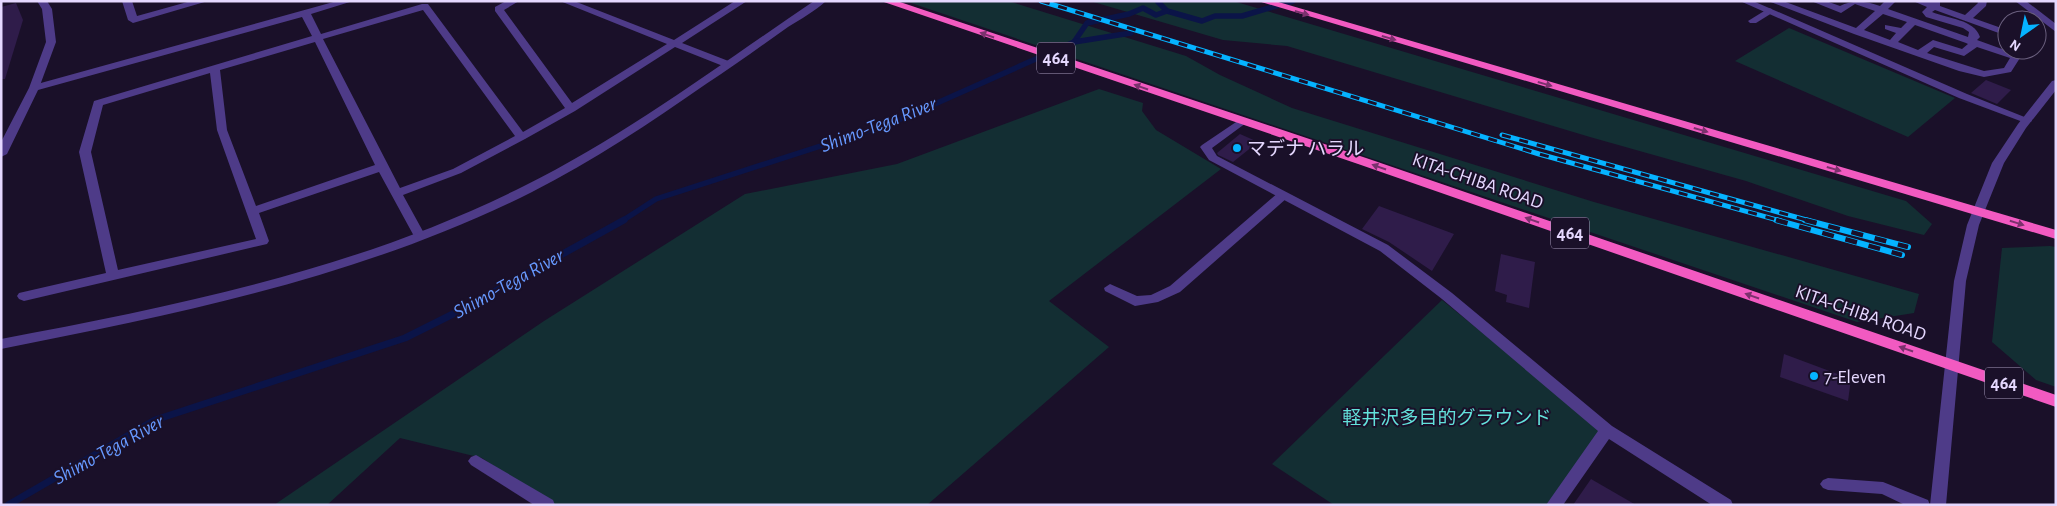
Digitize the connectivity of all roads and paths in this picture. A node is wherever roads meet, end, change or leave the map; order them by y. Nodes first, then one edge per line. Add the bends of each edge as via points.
1 (42, 1) edge
2 (127, 1) edge
3 (203, 1) edge
4 (348, 1) edge
5 (514, 1) edge
6 (565, 1) edge
7 (742, 1) edge
8 (821, 1) edge
9 (886, 1) edge
10 (1263, 1) edge
11 (1745, 1) edge
12 (1811, 1) edge
13 (1816, 1) edge
14 (1854, 1) edge
15 (1891, 1) edge
16 (1918, 1) edge
17 (1982, 1) edge
18 (2020, 1) edge
19 (1773, 4) edge
20 (1936, 4) edge
21 (1797, 10) junction
22 (1882, 10) junction
23 (306, 14) junction
24 (1967, 18) junction
25 (1753, 21) dead end
26 (1914, 22) junction
27 (1888, 27) dead end
28 (2056, 29) edge
29 (1997, 30) edge
30 (1857, 32) junction
31 (1903, 32) junction
32 (318, 38) junction
33 (1972, 42) junction
34 (675, 44) junction
35 (1891, 44) junction
36 (1997, 49) edge
37 (1919, 54) junction
38 (2014, 60) edge
39 (727, 64) junction
40 (215, 68) junction
41 (2056, 83) edge
42 (34, 88) junction
43 (571, 109) junction
44 (2027, 120) junction
45 (1242, 121) junction
46 (522, 137) junction
47 (1, 154) edge
48 (382, 167) junction
49 (396, 194) junction
50 (1283, 195) junction
51 (252, 211) junction
52 (1978, 211) junction
53 (419, 235) junction
54 (2056, 235) edge
55 (113, 276) junction
56 (1110, 288) dead end
57 (24, 296) dead end
58 (1, 344) edge
59 (1952, 365) junction
60 (2056, 401) edge
61 (1607, 430) junction
62 (476, 461) dead end
63 (1828, 484) dead end
64 (547, 505) edge
65 (1554, 505) edge
66 (1725, 505) edge
67 (1922, 505) edge
68 (1938, 505) edge

1 - 42 street via 47,9 51,42
2 - 3 street via 133,20
4 - 23 street
5 - 43 street via 498,9
6 - 34 street
7 - 34 street
8 - 39 street
45 -> 9 highway, KITA-CHIBA ROAD / 464
10 -> 52 highway
11 - 19 street
12 - 21 street
13 - 14 street via 1841,10
14 - 22 street
15 - 22 street
16 - 20 street
17 - 24 street via 1983,4
18 - 28 street
19 - 21 street
19 - 25 street
19 - 44 street via 1963,96
20 - 24 street
20 - 33 street via 1927,12 1929,16 1966,26 1976,37
21 - 30 street
22 - 26 street
22 - 30 street
23 - 32 street
23 - 42 street
24 - 29 street
26 - 31 street
26 - 33 street
27 - 31 street
30 - 35 street
31 - 35 street
32 - 40 street
32 - 46 street via 425,6
32 - 48 street
33 - 36 street
33 - 37 street via 1964,53 1933,42
34 - 39 street
34 - 43 street
35 - 37 street
37 - 38 street via 1984,74 2007,70
39 - 53 street via 568,168 487,208
40 - 51 street via 222,130
40 - 55 street via 98,103 85,152
41 - 44 street
42 - 47 street
43 - 46 street
44 - 52 street via 1998,163
45 - 50 street via 1206,147 1213,158
59 -> 45 highway, KITA-CHIBA ROAD / 464
46 - 49 street via 457,171
48 - 49 street
48 - 51 street
49 - 53 street
50 - 56 street via 1175,288 1153,299 1135,301
50 - 61 street via 1384,248 1447,296
51 - 55 street via 263,241
52 -> 54 highway
52 - 59 street via 1960,281
53 - 58 street via 281,282 198,304
55 - 57 street
59 - 60 highway, KITA-CHIBA ROAD / 464
59 - 68 street
61 - 65 street
61 - 66 street
62 - 64 street
63 - 67 street via 1883,488

